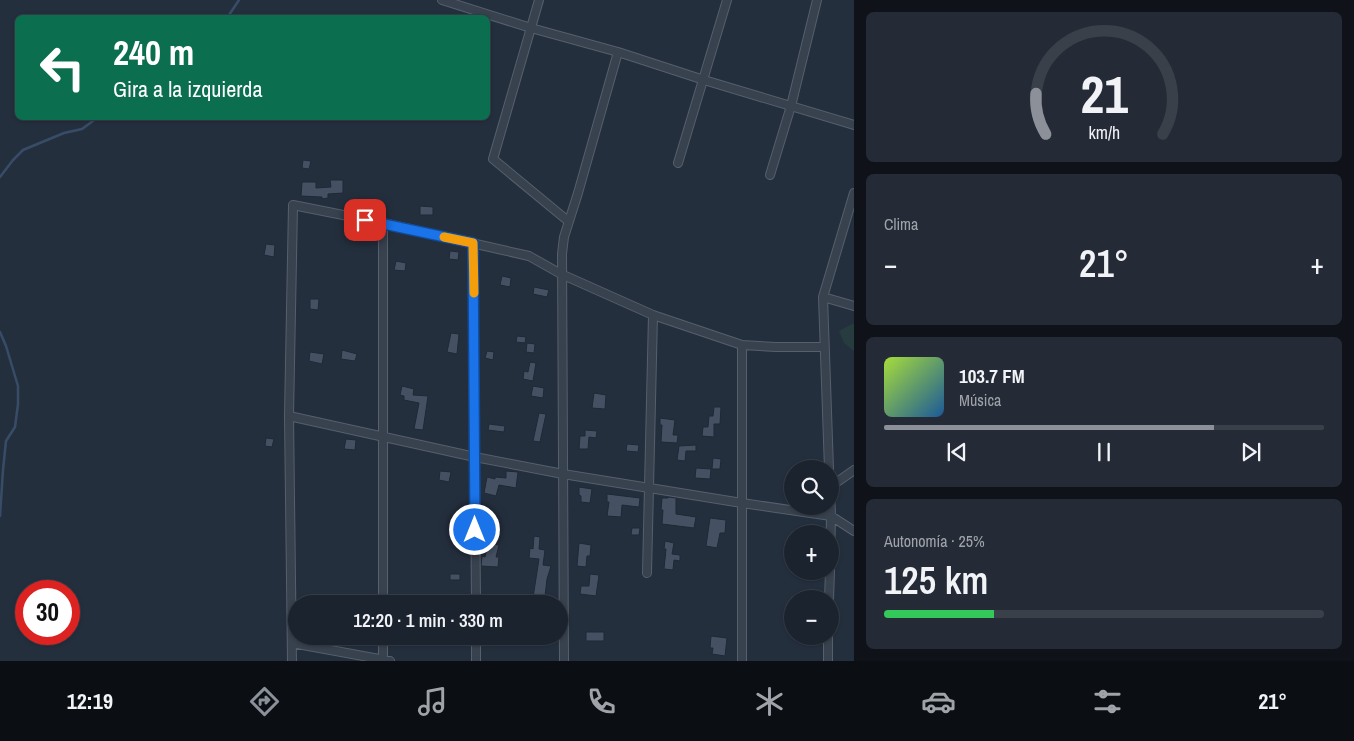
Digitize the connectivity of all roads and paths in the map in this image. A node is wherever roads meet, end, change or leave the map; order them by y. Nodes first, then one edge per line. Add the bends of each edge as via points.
1 (444, 0) edge
2 (539, 0) edge
3 (726, 0) edge
4 (817, 0) edge
5 (531, 28) junction
6 (618, 52) junction
7 (704, 80) junction
8 (791, 106) junction
9 (854, 124) edge
10 (678, 163) dead end
11 (770, 175) dead end
12 (854, 193) edge
13 (568, 221) junction
14 (383, 223) junction
15 (473, 243) junction
16 (561, 274) junction
17 (823, 297) junction
18 (854, 306) edge
19 (653, 315) junction
20 (742, 345) junction
21 (824, 347) junction
22 (289, 416) junction
23 (383, 437) junction
24 (475, 457) junction
25 (829, 460) edge
26 (854, 470) edge
27 (562, 474) junction
28 (839, 481) edge
29 (649, 488) junction
30 (742, 503) junction
31 (831, 516) junction
32 (831, 525) edge
33 (854, 532) edge
34 (647, 573) dead end
35 (291, 595) edge
36 (383, 595) edge
37 (476, 595) edge
38 (292, 645) edge
39 (302, 645) edge
40 (384, 645) edge
41 (476, 645) edge
42 (828, 645) edge
43 (292, 661) edge
44 (385, 661) edge
45 (476, 661) edge
46 (564, 661) edge
47 (742, 661) edge
48 (828, 661) edge

1 - 5 street
2 - 5 street
3 - 7 street
4 - 8 street
5 - 6 street
5 - 13 street via 493,160
6 - 7 street
6 - 13 street
7 - 8 street
7 - 10 street
8 - 9 street
8 - 11 street
12 - 17 street
13 - 16 street
14 - 15 street
14 - 22 street via 293,205
14 - 23 street
15 - 16 street via 529,256
15 - 24 street
16 - 19 street
16 - 27 street
17 - 18 street
17 - 21 street
19 - 20 street
19 - 29 street
20 - 21 street
20 - 30 street
21 - 25 street
22 - 23 street
22 - 35 street
23 - 24 street
23 - 36 street
24 - 27 street
24 - 37 street
26 - 28 street
27 - 29 street
27 - 46 street
29 - 30 street
29 - 34 street
30 - 31 street
30 - 47 street
31 - 32 street
31 - 33 street
38 - 43 street
39 - 44 street
40 - 44 street
41 - 45 street
42 - 48 street

